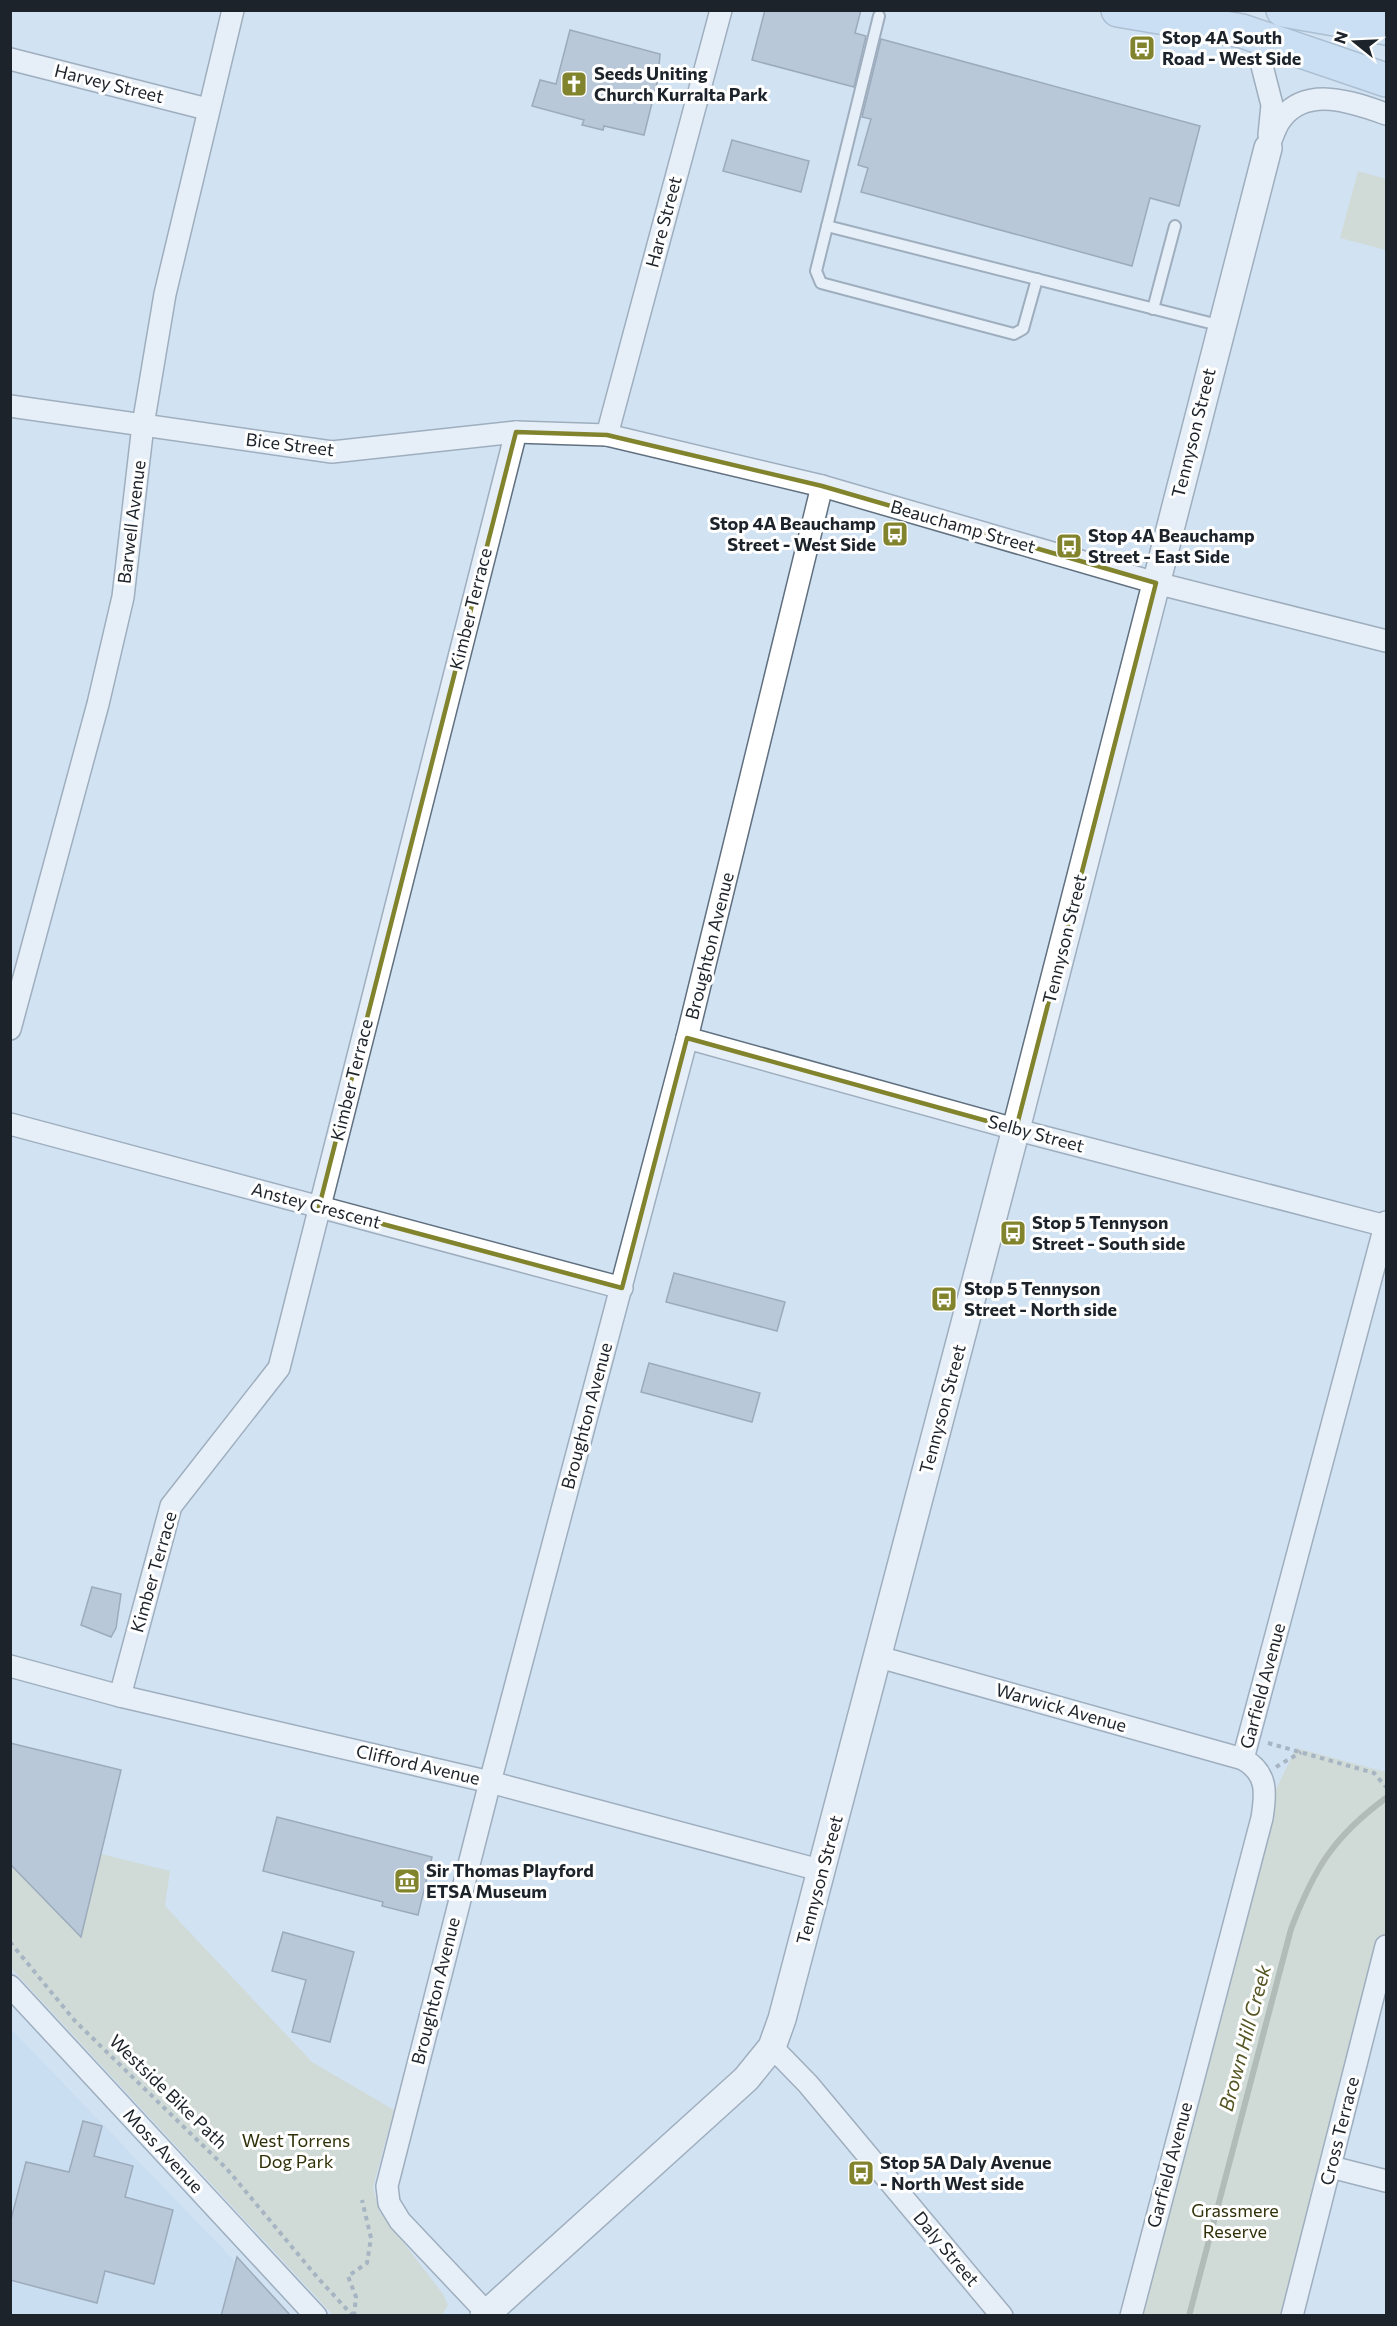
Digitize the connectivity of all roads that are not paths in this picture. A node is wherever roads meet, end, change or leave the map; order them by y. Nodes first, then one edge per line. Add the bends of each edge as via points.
1 (233, 10) edge
2 (721, 10) edge
3 (1282, 10) edge
4 (1124, 13) edge
5 (879, 16) dead end
6 (1386, 28) edge
7 (1260, 58) junction
8 (10, 59) edge
9 (1386, 80) edge
10 (1386, 104) edge
11 (207, 109) junction
12 (1386, 114) edge
13 (1268, 148) junction
14 (827, 226) junction
15 (1175, 226) dead end
16 (1037, 279) junction
17 (1153, 309) junction
18 (1222, 326) junction
19 (10, 406) edge
20 (143, 425) junction
21 (516, 432) junction
22 (607, 435) junction
23 (822, 486) junction
24 (1156, 583) junction
25 (1386, 641) edge
26 (10, 1029) edge
27 (687, 1038) junction
28 (10, 1124) edge
29 (1016, 1129) junction
30 (319, 1207) junction
31 (1386, 1224) edge
32 (622, 1288) junction
33 (879, 1657) junction
34 (10, 1666) edge
35 (120, 1696) junction
36 (1243, 1760) junction
37 (490, 1782) junction
38 (823, 1871) junction
39 (1386, 1946) edge
40 (10, 1986) edge
41 (772, 2047) junction
42 (1331, 2167) junction
43 (1386, 2181) edge
44 (492, 2312) edge
45 (316, 2316) edge
46 (1002, 2316) edge
47 (1131, 2316) edge
48 (1292, 2316) edge

1 - 11 street, Barwell Avenue
2 - 22 street, Hare Street
3 - 6 highway
4 - 7 highway
4 - 9 highway via 1242,32
5 - 14 lane
7 - 10 highway
7 - 13 street, Tennyson Street via 1272,105
8 - 11 street, Harvey Street
11 - 20 street, Barwell Avenue via 165,294
12 - 13 street, Tennyson Street via 1353,102 1312,99 1282,118
13 - 18 street, Tennyson Street
14 - 16 lane
14 - 16 lane via 816,271 821,283 1014,334 1023,329
15 - 17 lane
16 - 17 lane
17 - 18 lane
18 - 24 street, Tennyson Street
19 - 20 street, Bice Street
20 - 21 street, Bice Street via 332,452
20 - 26 street, Barwell Avenue via 123,597
21 - 22 street, Bice Street
21 - 30 street, Kimber Terrace
22 - 23 street, Beauchamp Street
23 - 24 street, Beauchamp Street
23 - 27 street, Broughton Avenue
24 - 25 street, Beauchamp Street
24 - 29 street, Tennyson Street
27 - 29 street, Selby Street
27 - 32 street, Broughton Avenue
28 - 30 street, Anstey Crescent
29 - 31 street, Selby Street
29 - 33 street, Tennyson Street
30 - 32 street, Anstey Crescent
30 - 35 street, Kimber Terrace via 279,1368 171,1506
31 - 36 street, Garfield Avenue
32 - 37 street, Broughton Avenue
33 - 36 street, Warwick Avenue
33 - 38 street, Tennyson Street
34 - 35 street, Clifford Avenue
35 - 37 street, Clifford Avenue
36 - 47 street, Garfield Avenue via 1262,1776 1266,1792 1262,1818
37 - 38 street, Clifford Avenue
37 - 44 street, Broughton Avenue via 387,2186 389,2203 400,2222
38 - 41 street, Tennyson Street
39 - 42 street, Cross Terrace
40 - 45 street, Moss Avenue
41 - 44 street, Tennyson Street via 746,2079
41 - 46 street, Daly Street via 808,2084
42 - 43 street
42 - 48 street, Cross Terrace

